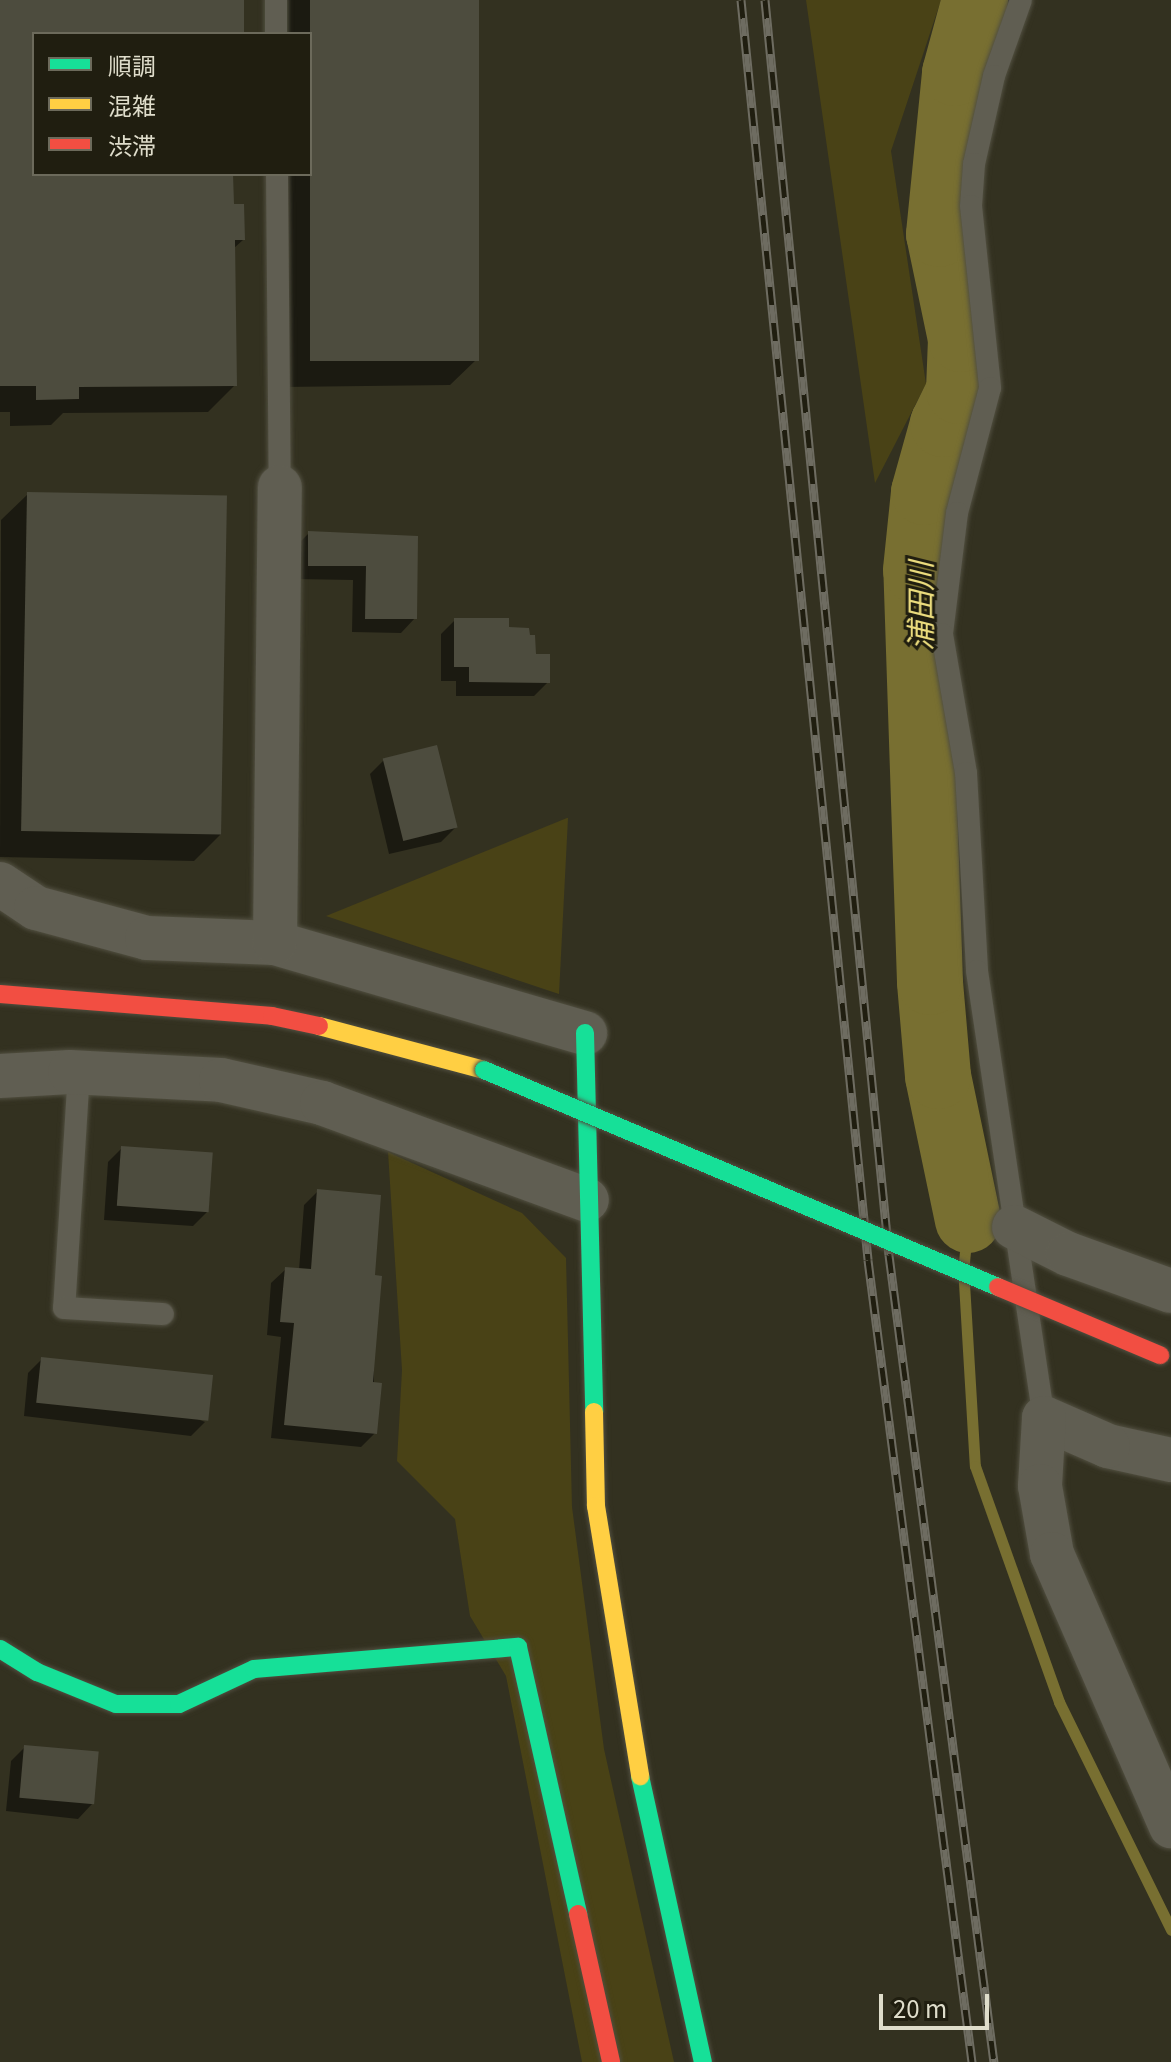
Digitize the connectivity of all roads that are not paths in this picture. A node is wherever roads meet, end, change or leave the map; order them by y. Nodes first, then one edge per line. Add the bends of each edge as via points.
1 (276, 0) edge
2 (1021, 0) edge
3 (276, 32) edge
4 (277, 176) edge
5 (280, 487) joint
6 (0, 884) edge
7 (275, 943) junction
8 (0, 994) edge
9 (585, 1033) joint
10 (79, 1072) junction
11 (0, 1076) edge
12 (587, 1200) junction
13 (1014, 1227) junction
14 (1171, 1291) edge
15 (163, 1314) dead end
16 (1166, 1357) edge
17 (1044, 1418) junction
18 (1171, 1460) edge
19 (0, 1649) edge
20 (1152, 1739) edge
21 (1171, 1826) edge
22 (611, 2062) edge
23 (703, 2062) edge

1 - 3 lane
2 - 13 lane via 994,76 974,164 971,206 990,388 957,513 942,634 966,773 977,971
4 - 5 lane
5 - 7 street
6 - 7 street via 36,908 147,938
7 - 9 street
8 - 16 street, bridge via 272,1016 381,1039 484,1070
9 - 12 street
10 - 11 street
10 - 12 street via 221,1080 322,1103
10 - 15 lane via 64,1308
12 - 23 street via 596,1506 647,1819
13 - 14 street via 1068,1254
13 - 17 lane
17 - 18 street via 1108,1446
17 - 20 street via 1040,1486 1052,1554
19 - 22 street via 37,1672 116,1704 179,1704 254,1669 518,1647
20 - 21 street

